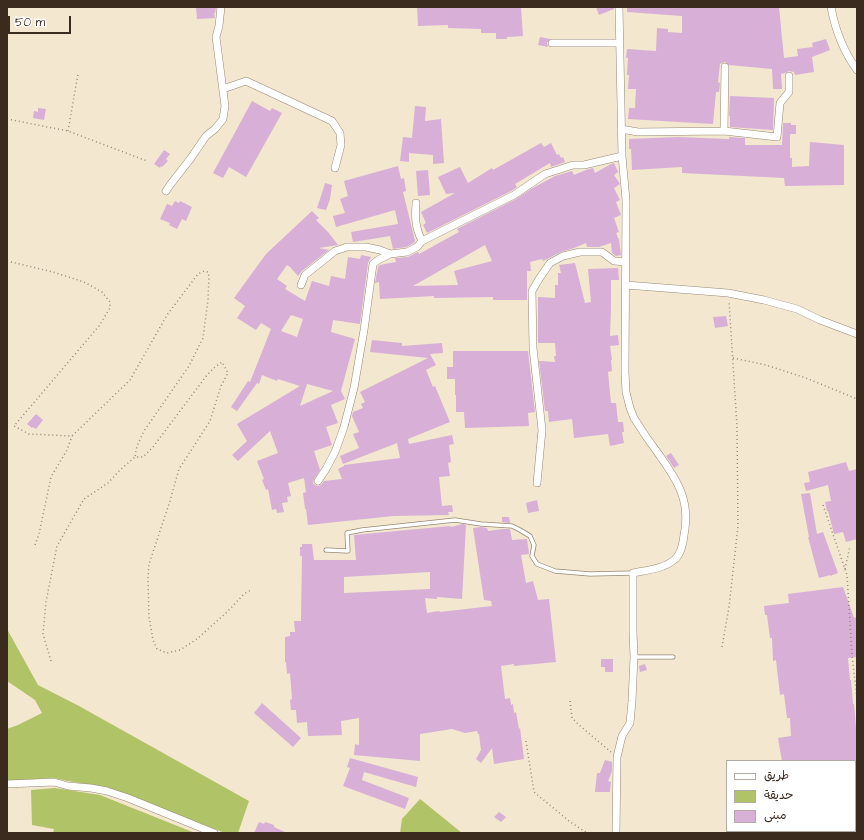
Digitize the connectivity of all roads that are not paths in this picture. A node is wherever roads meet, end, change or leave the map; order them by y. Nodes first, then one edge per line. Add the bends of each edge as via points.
1 (221, 7) edge
2 (619, 7) edge
3 (831, 7) edge
4 (552, 43) dead end
5 (619, 43) junction
6 (725, 67) dead end
7 (857, 70) edge
8 (789, 76) dead end
9 (223, 89) junction
10 (621, 129) junction
11 (724, 131) junction
12 (622, 156) junction
13 (335, 168) dead end
14 (166, 191) dead end
15 (416, 203) dead end
16 (422, 241) junction
17 (390, 254) junction
18 (626, 262) junction
19 (301, 285) dead end
20 (626, 286) junction
21 (857, 334) edge
22 (318, 481) dead end
23 (537, 484) dead end
24 (326, 550) dead end
25 (633, 573) junction
26 (634, 657) junction
27 (673, 657) dead end
28 (7, 784) edge
29 (214, 833) edge
30 (616, 833) edge

1 - 9 street via 216,37
2 - 5 street
3 - 7 street via 837,30
4 - 5 street
5 - 10 street
6 - 11 street
8 - 11 street via 789,92 780,102 777,137
9 - 13 street via 246,81 332,121 340,133 341,145
9 - 14 street via 223,118 206,136
10 - 11 street via 638,132
10 - 12 street
12 - 16 street via 573,165 545,174 514,195
12 - 18 street via 626,200
15 - 16 street via 415,216
16 - 17 street via 407,252
17 - 19 street via 366,247 347,247 335,251 305,275
17 - 22 street via 373,264 354,388 335,452
18 - 20 street
18 - 23 street via 614,261 602,252 580,252 563,256 550,262 532,292 532,348 542,430
20 - 21 street via 728,293 764,300 798,309
20 - 25 street via 625,372 630,408 680,488 686,514 682,547 675,560
24 - 25 lane via 348,551 347,533 455,520 512,526 520,530 530,536 534,545 532,556 537,564 556,571 590,574
25 - 26 street
26 - 27 lane
26 - 30 street via 630,723 622,736 617,757
28 - 29 street via 54,782 107,791

